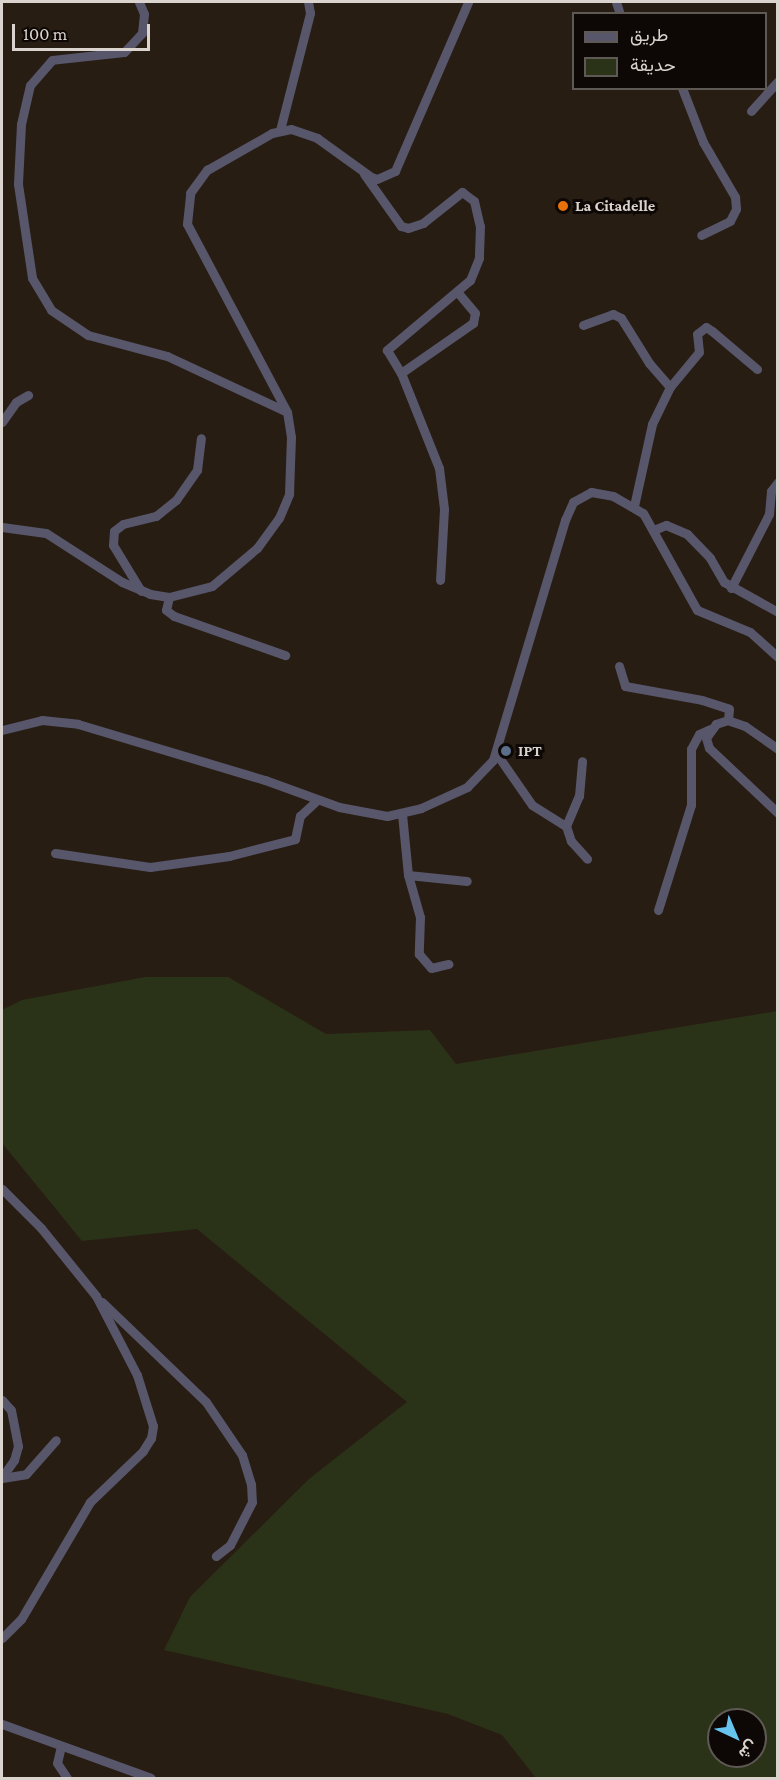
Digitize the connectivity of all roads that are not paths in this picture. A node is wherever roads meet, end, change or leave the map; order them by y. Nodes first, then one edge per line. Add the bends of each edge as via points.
1 (139, 2) edge
2 (308, 2) edge
3 (468, 2) edge
4 (777, 81) edge
5 (683, 90) edge
6 (751, 111) dead end
7 (280, 130) junction
8 (364, 174) junction
9 (701, 235) dead end
10 (458, 293) junction
11 (583, 325) dead end
12 (757, 369) dead end
13 (401, 373) junction
14 (670, 387) junction
15 (28, 396) dead end
16 (287, 412) junction
17 (2, 422) edge
18 (201, 438) dead end
19 (777, 482) edge
20 (634, 506) junction
21 (2, 527) edge
22 (656, 529) junction
23 (440, 580) dead end
24 (731, 588) junction
25 (141, 591) junction
26 (169, 597) junction
27 (777, 612) edge
28 (285, 655) dead end
29 (777, 657) edge
30 (619, 666) dead end
31 (728, 720) junction
32 (710, 729) junction
33 (2, 730) edge
34 (777, 749) edge
35 (496, 753) junction
36 (582, 761) dead end
37 (317, 800) junction
38 (777, 813) edge
39 (402, 814) junction
40 (566, 826) junction
41 (55, 853) dead end
42 (587, 859) dead end
43 (408, 875) junction
44 (467, 881) dead end
45 (658, 910) dead end
46 (449, 964) dead end
47 (2, 1189) edge
48 (96, 1296) junction
49 (2, 1401) edge
50 (57, 1440) dead end
51 (2, 1478) edge
52 (216, 1556) dead end
53 (2, 1638) edge
54 (2, 1724) edge
55 (61, 1746) junction
56 (67, 1779) edge
57 (151, 1779) edge

1 - 16 street via 144,14 142,33 124,52 52,60 30,85 21,124 18,184 32,278 51,310 88,335 167,356
2 - 7 street via 310,13
3 - 8 street via 401,165 377,179
4 - 6 street
5 - 9 street via 703,142 735,197 736,209 730,221
7 - 8 street via 303,130
7 - 16 street via 207,171 190,193 186,208 187,224
8 - 10 street via 396,222 408,228 423,223 456,193 472,197 480,226 479,258 470,280
10 - 13 street via 389,346 387,350
10 - 13 street via 475,313 472,323
11 - 14 street via 613,314 621,318
12 - 14 street via 706,327 697,334 699,352
13 - 23 street via 432,442 439,468 444,509
14 - 20 street via 648,435
15 - 17 street via 16,402
16 - 26 street via 292,478 274,526 225,578 196,593
18 - 25 street via 197,470 176,500 156,516 123,524 114,531 113,545
19 - 24 street via 771,491 769,514
20 - 22 street
20 - 35 street via 591,492 573,502 533,617 519,683
21 - 25 street via 46,533
22 - 24 street via 666,525 687,534
22 - 29 street via 697,610 750,632
24 - 27 street
25 - 26 street
26 - 28 street via 166,610 174,616
30 - 31 street via 625,686 702,700 729,709
31 - 32 street
31 - 34 street via 745,726
32 - 38 street via 709,748
32 - 45 street via 699,734 691,749 691,805
33 - 37 street via 42,720 78,724 265,780
35 - 39 street via 485,772 467,787
35 - 40 street via 532,805
36 - 40 street via 579,796
37 - 39 street via 372,814
37 - 41 street via 300,816 295,838 229,856 150,867
39 - 43 street
40 - 42 street via 570,841
43 - 44 street
43 - 46 street via 420,917 419,954 432,969
47 - 48 street via 41,1228
48 - 52 street via 206,1402 242,1455 252,1502 230,1545
48 - 53 street via 151,1410 152,1438 123,1473 90,1502 21,1619
49 - 51 street via 11,1410 18,1446
50 - 51 street via 26,1474
54 - 55 street
55 - 56 street via 57,1763
55 - 57 street

